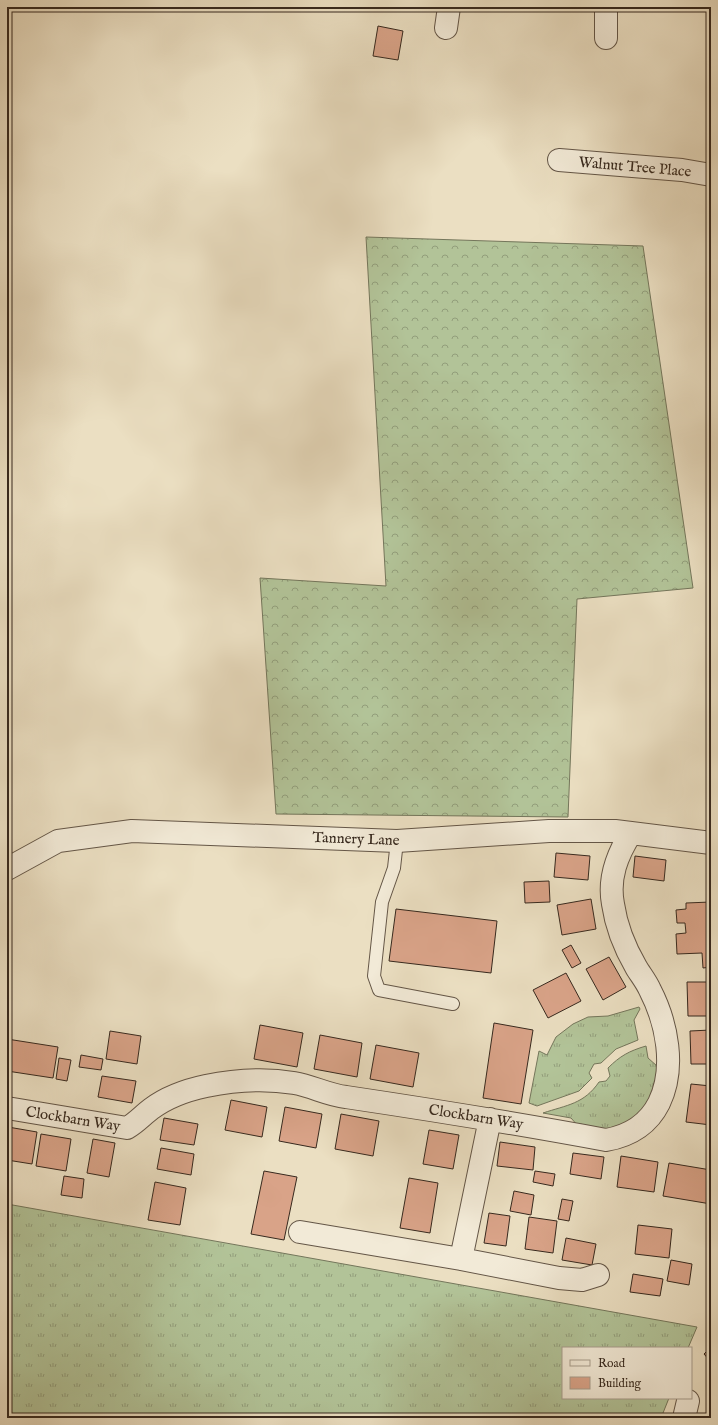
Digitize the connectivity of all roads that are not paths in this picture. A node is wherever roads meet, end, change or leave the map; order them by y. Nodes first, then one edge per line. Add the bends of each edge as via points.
1 (449, 7) edge
2 (606, 7) edge
3 (446, 28) dead end
4 (606, 38) dead end
5 (560, 160) dead end
6 (711, 175) edge
7 (631, 833) junction
8 (397, 841) junction
9 (711, 843) edge
10 (7, 869) edge
11 (452, 1004) dead end
12 (7, 1108) edge
13 (490, 1120) junction
14 (300, 1232) dead end
15 (461, 1259) junction
16 (598, 1275) dead end

1 - 3 street
2 - 4 street
5 - 6 street, Walnut Tree Place via 682,170
7 - 8 street, Tannery Lane via 549,831
7 - 9 street, Tannery Lane
7 - 13 street, Clockbarn Way via 616,860 613,904 624,942 635,966 650,988 664,1024 668,1062 663,1095 649,1118 640,1126 624,1135 606,1140
8 - 10 street, Tannery Lane via 132,831 58,841
8 - 11 lane via 394,868 382,902 374,976 379,990
12 - 13 street, Clockbarn Way via 127,1128 163,1101 204,1086 248,1080 271,1080 316,1088 338,1096
13 - 15 street
14 - 15 street
15 - 16 street via 559,1278 582,1280

